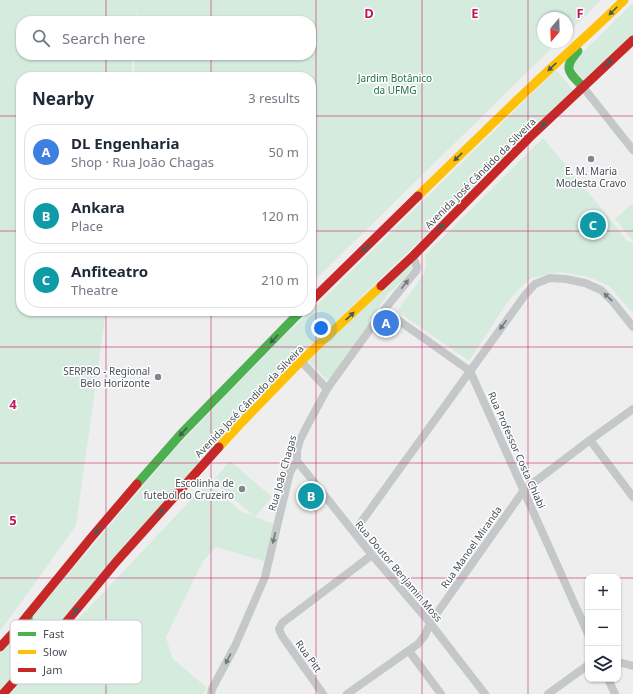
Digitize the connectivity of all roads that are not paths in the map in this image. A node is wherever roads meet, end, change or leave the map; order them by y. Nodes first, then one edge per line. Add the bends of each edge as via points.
1 (624, 0) edge
2 (602, 22) junction
3 (633, 40) edge
4 (584, 87) junction
5 (633, 150) edge
6 (413, 256) junction
7 (316, 296) edge
8 (384, 310) junction
9 (296, 316) edge
10 (633, 326) edge
11 (301, 361) junction
12 (470, 371) junction
13 (327, 389) junction
14 (633, 409) edge
15 (590, 440) junction
16 (297, 460) junction
17 (524, 490) junction
18 (633, 497) edge
19 (354, 532) junction
20 (372, 555) junction
21 (28, 616) junction
22 (24, 620) edge
23 (28, 620) edge
24 (68, 620) edge
25 (430, 623) junction
26 (585, 627) edge
27 (10, 636) edge
28 (0, 647) edge
29 (409, 651) junction
30 (621, 663) edge
31 (633, 666) edge
32 (585, 667) edge
33 (609, 682) edge
34 (12, 684) edge
35 (3, 694) edge
36 (212, 694) edge
37 (324, 694) edge
38 (347, 694) edge
39 (441, 694) edge
40 (485, 694) edge
41 (548, 694) edge
42 (615, 694) edge

1 -> 2 main road
2 - 4 main road via 596,35 568,64 570,72
2 -> 7 main road via 498,118
4 -> 3 main road, Avenida José Cândido da Silveira
4 - 5 street
6 -> 4 main road, Avenida José Cândido da Silveira via 529,138
8 -> 6 street, Rua João Chagas via 416,271
11 -> 6 main road, Avenida José Cândido da Silveira
8 - 12 street
8 - 13 street, Rua João Chagas
9 -> 21 main road via 181,434 90,539
10 -> 12 street via 601,290 585,283 550,278 535,284 525,295
11 - 13 street
24 -> 11 main road, Avenida José Cândido da Silveira via 121,556
12 - 17 street, Rua Professor Costa Chiabi
12 - 19 street
13 - 16 street, Rua João Chagas via 300,440
14 - 15 street, Rua Manoel Miranda
15 - 17 street, Rua Manoel Miranda
15 - 18 street
16 - 19 street, Rua Doutor Benjamin Moss
16 -> 36 street, Rua João Chagas via 290,472 265,577 235,646 212,689
17 - 25 street, Rua Manoel Miranda
17 - 26 street, Rua Professor Costa Chiabi
19 - 20 street, Rua Doutor Benjamin Moss
20 - 25 street, Rua Doutor Benjamin Moss
20 - 37 street, Rua Pitt via 282,623 279,629
21 - 22 main road
21 - 23 main road
25 - 29 street, Rua Manoel Miranda via 425,635
25 - 40 street, Rua Doutor Benjamin Moss
27 - 28 main road
29 - 38 street, Rua Manoel Miranda
29 - 39 street
30 - 31 street
32 - 41 street
33 - 42 street
34 - 35 main road, Avenida José Cândido da Silveira

